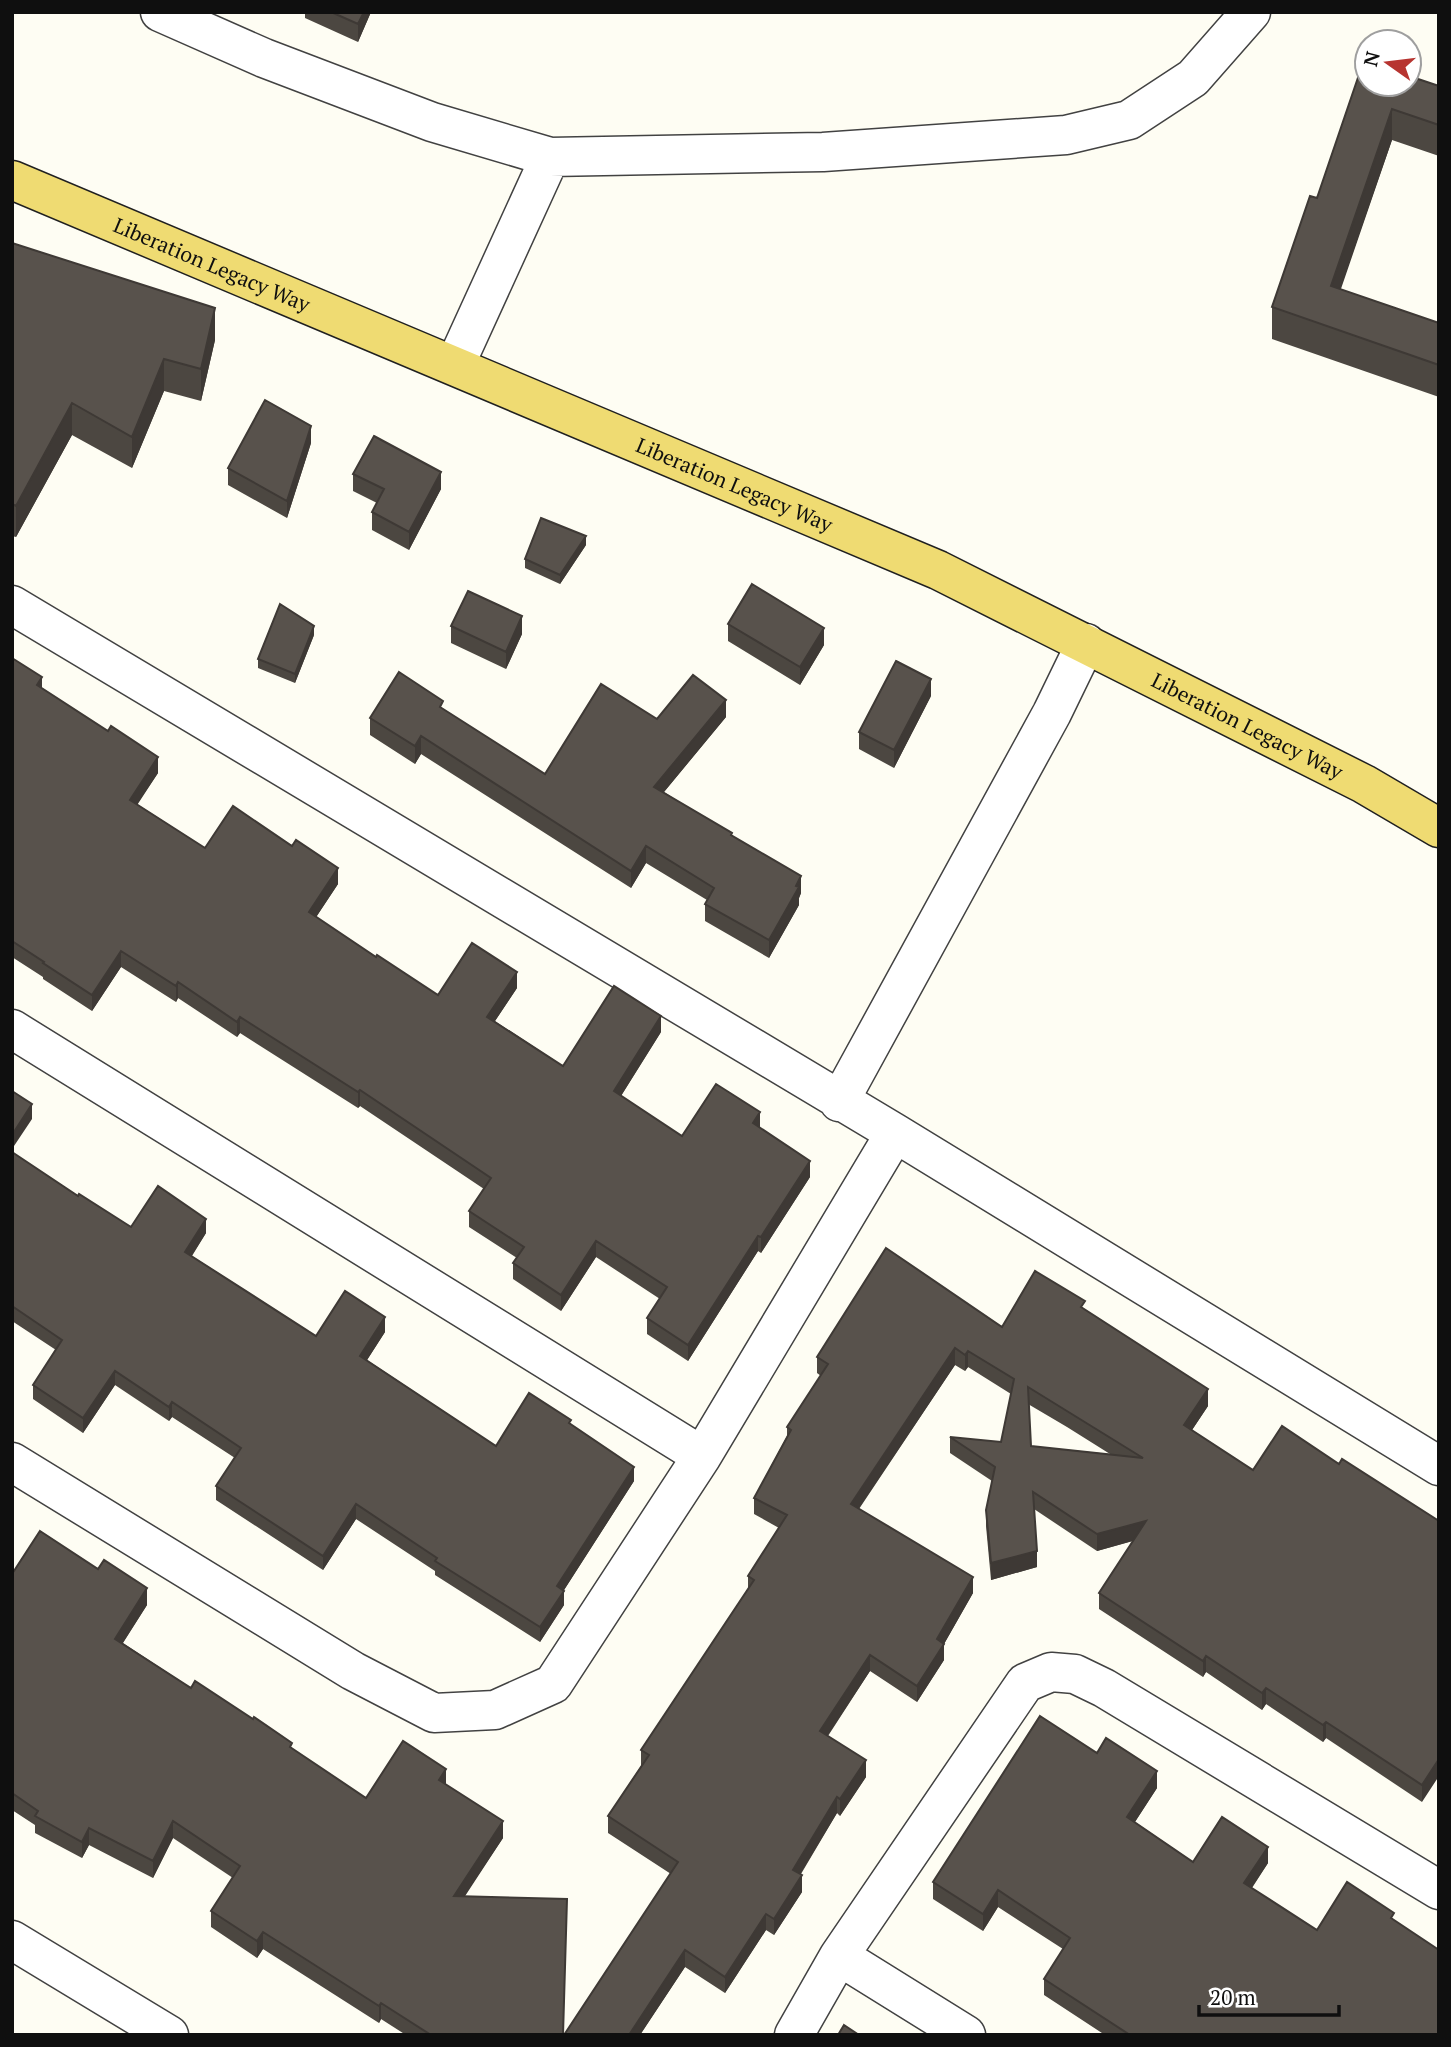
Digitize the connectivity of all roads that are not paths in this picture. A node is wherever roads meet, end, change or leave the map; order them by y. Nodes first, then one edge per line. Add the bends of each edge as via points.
1 (160, 12) edge
2 (1251, 12) edge
3 (551, 158) junction
4 (12, 180) edge
5 (455, 365) junction
6 (12, 605) edge
7 (1086, 643) junction
8 (1439, 828) edge
9 (12, 1029) edge
10 (839, 1102) junction
11 (895, 1133) junction
12 (702, 1456) junction
13 (12, 1462) edge
14 (1439, 1466) edge
15 (1439, 1890) edge
16 (12, 1941) edge
17 (839, 1956) junction
18 (152, 2031) edge
19 (794, 2035) edge
20 (966, 2035) edge

1 - 3 street via 264,58 432,122
2 - 3 street via 1194,78 1129,120 1066,135 823,152
3 - 5 street
4 - 5 main road, Liberation Legacy Way
5 - 7 main road, Liberation Legacy Way via 937,570
6 - 10 street
7 - 8 main road, Liberation Legacy Way via 1364,784
7 - 10 street
9 - 12 street
10 - 11 street
11 - 12 street
11 - 14 street
12 - 13 street via 553,1684 495,1710 434,1713 353,1671
15 - 17 street via 1104,1688 1075,1674 1051,1672 1025,1683
16 - 18 street
17 - 19 street
17 - 20 street

